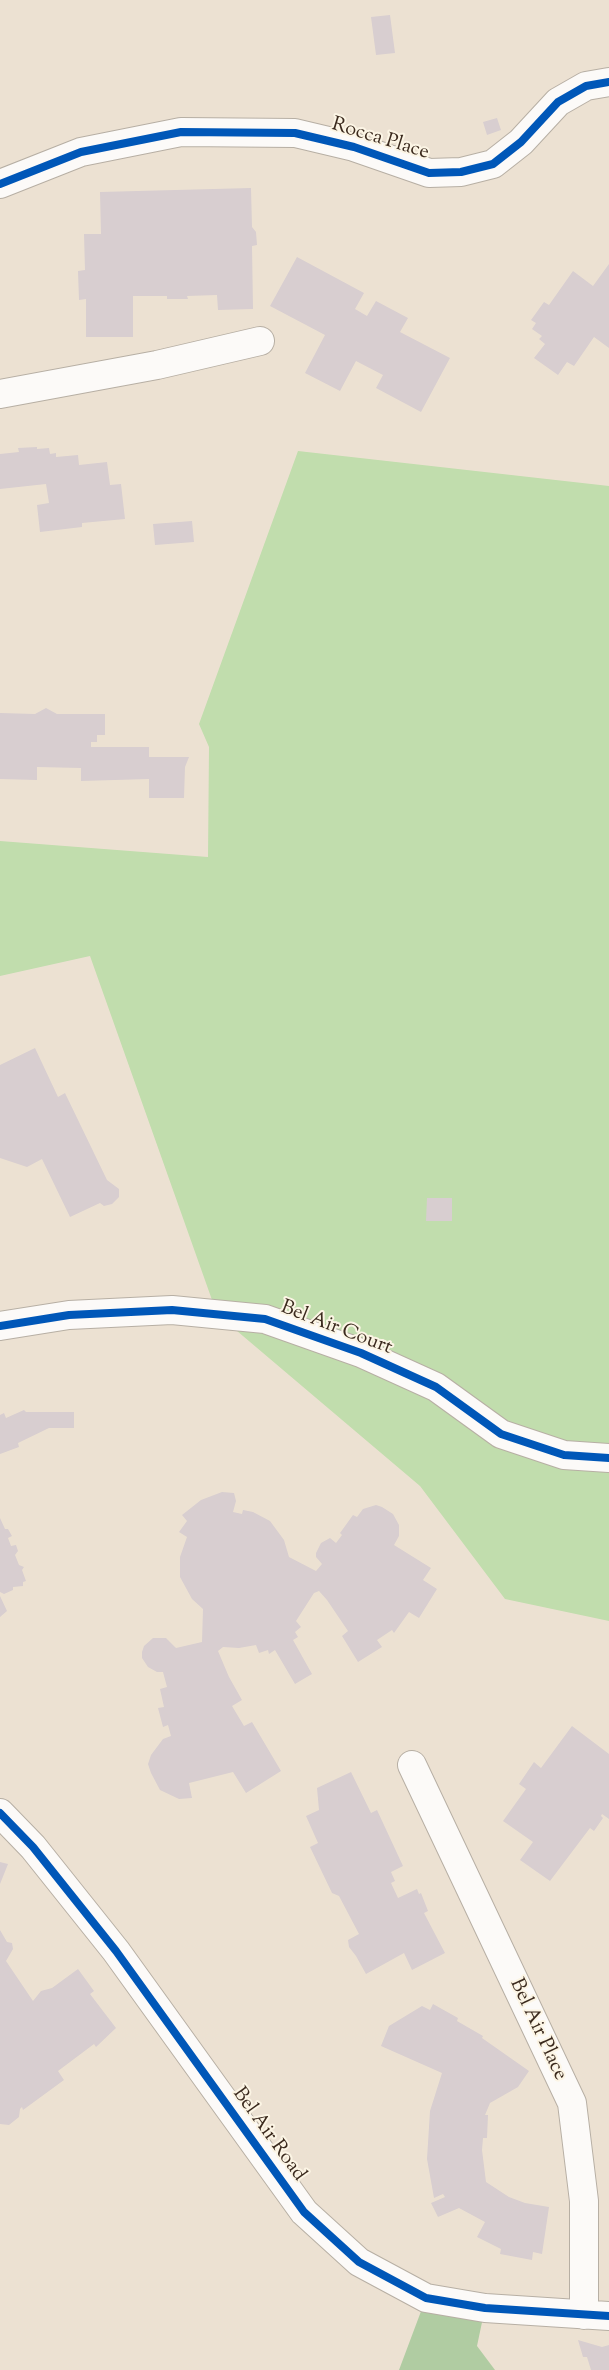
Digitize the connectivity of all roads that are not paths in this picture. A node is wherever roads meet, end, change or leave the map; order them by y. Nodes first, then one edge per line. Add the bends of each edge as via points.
1 (609, 82) edge
2 (0, 184) edge
3 (260, 341) dead end
4 (0, 394) edge
5 (0, 1326) edge
6 (609, 1458) edge
7 (412, 1765) dead end
8 (0, 1813) edge
9 (597, 2316) edge

1 - 2 street, Rocca Place via 586,86 558,102 521,142 493,164 460,172 429,173 354,146 296,132 181,132 81,152
3 - 4 street via 157,365
5 - 6 street, Bel Air Court via 69,1315 172,1310 265,1319 361,1353 436,1387 501,1434 564,1456
7 - 9 street, Bel Air Place via 572,2103
8 - 9 street, Bel Air Road via 33,1846 116,1951 304,2212 359,2262 426,2298 486,2308

